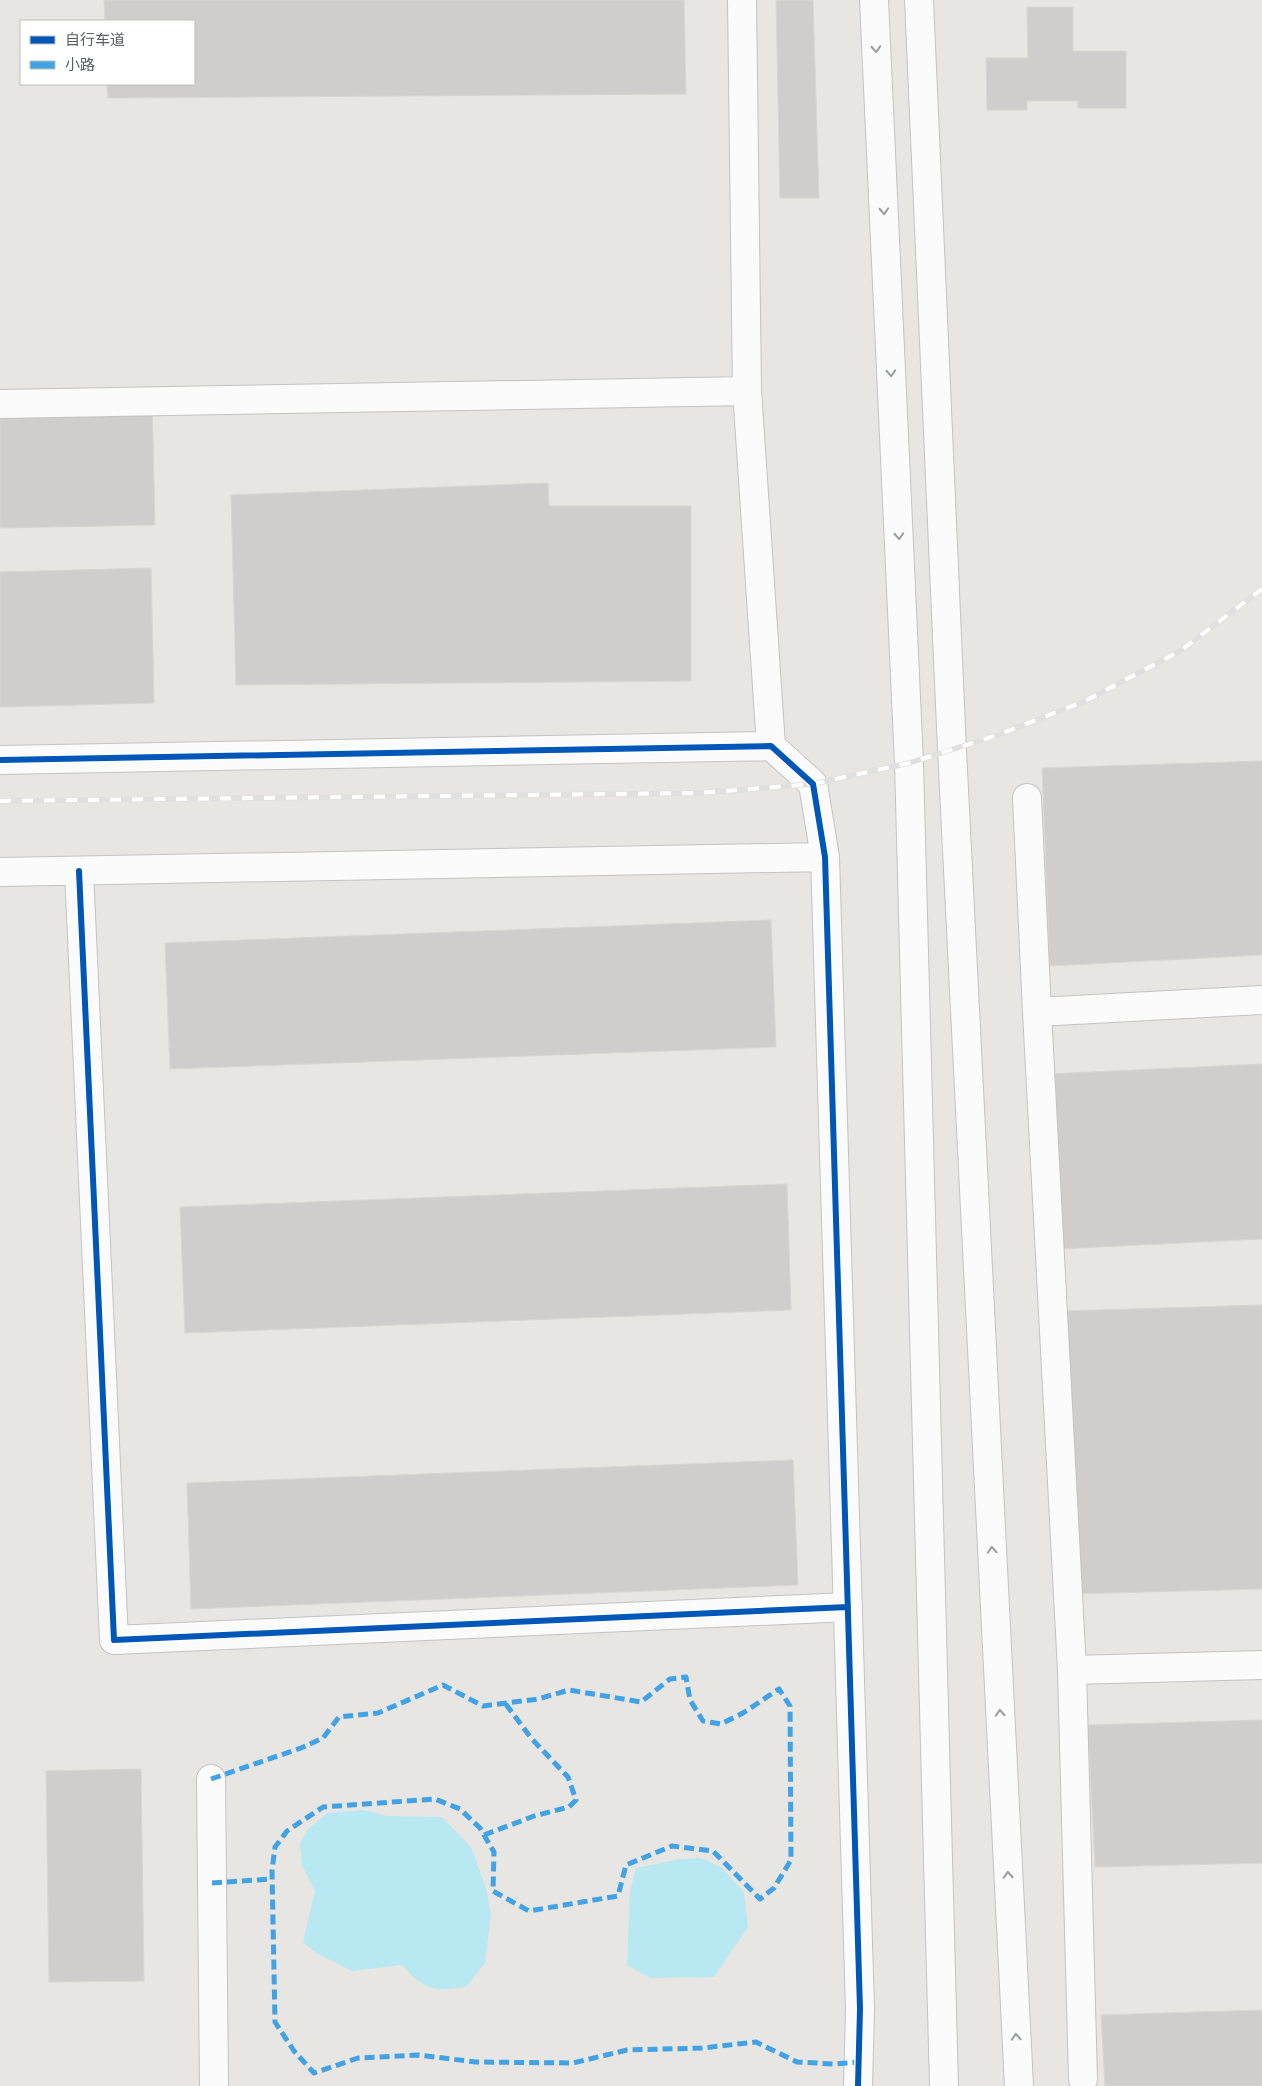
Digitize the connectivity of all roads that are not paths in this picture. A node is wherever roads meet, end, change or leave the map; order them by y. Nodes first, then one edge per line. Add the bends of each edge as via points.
1 (742, 0) edge
2 (874, 0) edge
3 (919, 0) edge
4 (747, 391) junction
5 (0, 404) edge
6 (771, 746) junction
7 (0, 760) edge
8 (1027, 798) dead end
9 (825, 857) junction
10 (79, 871) junction
11 (0, 872) edge
12 (1262, 1000) edge
13 (1037, 1012) junction
14 (848, 1607) junction
15 (1262, 1665) edge
16 (1072, 1670) junction
17 (211, 1779) dead end
18 (1083, 2079) dead end
19 (214, 2086) edge
20 (858, 2086) edge
21 (944, 2086) edge
22 (1019, 2086) edge

1 - 4 street
2 -> 21 street via 909,763
22 -> 3 street via 952,750
4 - 5 street
4 - 6 street
6 - 7 street
6 - 9 street via 813,784
8 - 13 street
9 - 10 street
9 - 14 street
10 - 11 street
10 - 14 street via 114,1640
12 - 13 street
13 - 16 street
14 - 20 street via 860,2009
15 - 16 street
16 - 18 street
17 - 19 street

